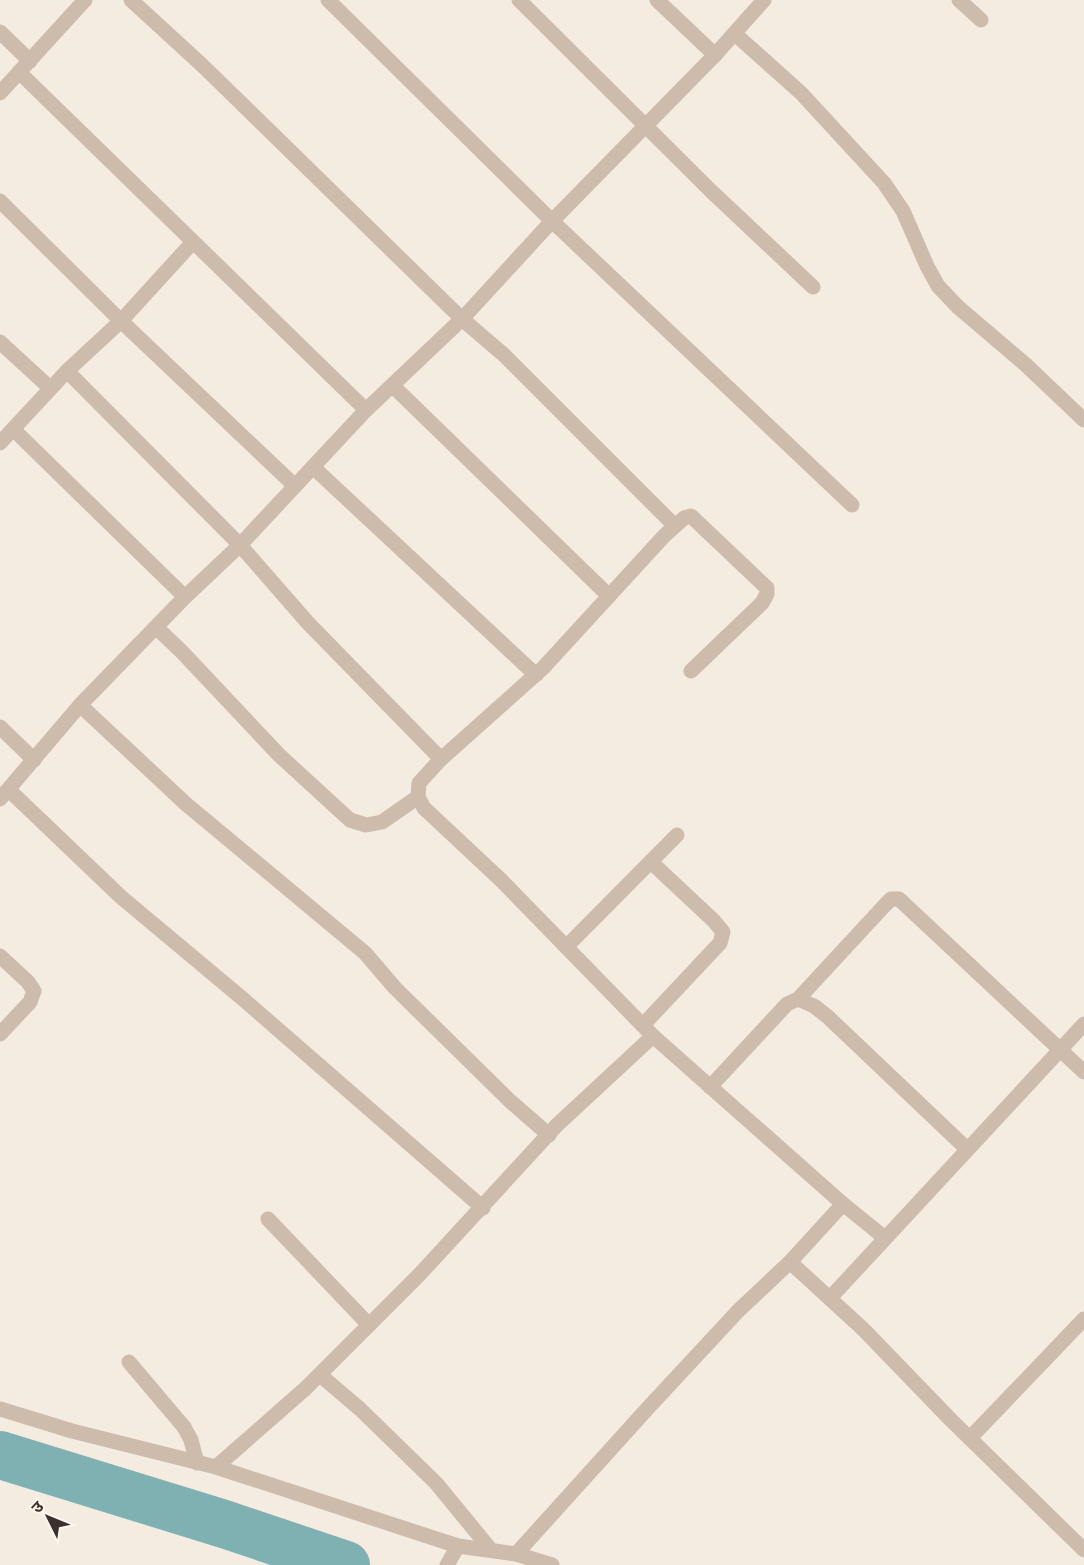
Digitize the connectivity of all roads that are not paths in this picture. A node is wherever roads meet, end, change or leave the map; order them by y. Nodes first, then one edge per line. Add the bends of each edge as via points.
1 (86, 0) edge
2 (131, 0) edge
3 (328, 0) edge
4 (519, 0) edge
5 (657, 0) edge
6 (764, 0) edge
7 (959, 0) edge
8 (981, 20) dead end
9 (0, 32) edge
10 (735, 34) junction
11 (715, 55) junction
12 (30, 61) junction
13 (19, 72) junction
14 (0, 93) edge
15 (646, 126) junction
16 (0, 201) edge
17 (552, 221) junction
18 (192, 243) junction
19 (813, 287) dead end
20 (462, 319) junction
21 (121, 321) junction
22 (0, 342) edge
23 (67, 371) junction
24 (393, 386) junction
25 (50, 388) junction
26 (366, 410) junction
27 (1084, 420) edge
28 (13, 429) junction
29 (0, 443) edge
30 (313, 467) junction
31 (295, 486) junction
32 (852, 505) dead end
33 (674, 525) junction
34 (240, 545) junction
35 (609, 596) junction
36 (185, 597) junction
37 (157, 628) junction
38 (692, 671) dead end
39 (536, 675) junction
40 (80, 705) junction
41 (0, 727) edge
42 (441, 759) junction
43 (34, 760) junction
44 (5, 795) edge
45 (418, 796) junction
46 (677, 835) dead end
47 (651, 862) junction
48 (566, 947) junction
49 (0, 956) edge
50 (798, 999) junction
51 (1084, 1024) edge
52 (648, 1031) junction
53 (0, 1034) edge
54 (1060, 1050) junction
55 (1084, 1072) edge
56 (710, 1087) junction
57 (549, 1136) junction
58 (967, 1149) junction
59 (843, 1204) junction
60 (483, 1208) junction
61 (267, 1219) dead end
62 (885, 1238) junction
63 (790, 1262) junction
64 (830, 1298) junction
65 (1084, 1319) edge
66 (369, 1325) junction
67 (129, 1362) dead end
68 (320, 1375) junction
69 (0, 1409) edge
70 (970, 1438) junction
71 (197, 1463) junction
72 (216, 1467) junction
73 (458, 1546) junction
74 (491, 1550) junction
75 (1084, 1550) edge
76 (516, 1554) junction
77 (447, 1565) edge
78 (552, 1565) edge

1 - 12 street
2 - 20 street
3 - 17 street
4 - 15 street
5 - 11 street
6 - 10 street
7 - 8 street
9 - 12 street
10 - 11 street
10 - 27 street via 801,93 884,183 903,211 938,286
11 - 15 street
12 - 13 street
13 - 14 street
13 - 18 street
15 - 17 street
15 - 19 street
16 - 21 street
17 - 20 street
17 - 32 street
18 - 21 street
18 - 26 street
20 - 24 street
20 - 33 street via 504,355
21 - 23 street
21 - 31 street
22 - 25 street
23 - 25 street
23 - 34 street
24 - 26 street
24 - 35 street
25 - 28 street
26 - 30 street
28 - 29 street
28 - 36 street
30 - 31 street
30 - 39 street
31 - 34 street
33 - 35 street
33 - 38 street via 691,516 767,588 762,603
34 - 36 street
34 - 42 street via 308,622
35 - 39 street
36 - 37 street
37 - 40 street
37 - 45 street via 279,755 350,820 366,825 382,822
39 - 42 street
40 - 43 street
40 - 57 street via 186,804 364,953 395,988
41 - 43 street
42 - 45 street via 419,783
43 - 44 street
44 - 60 street
45 - 48 street via 424,808
46 - 47 street
47 - 48 street
47 - 52 street via 723,932 720,943
48 - 52 street
49 - 53 street via 34,992 30,1002
50 - 54 street via 885,904 896,898
50 - 56 street via 787,1004
50 - 58 street via 828,1017
51 - 54 street
52 - 56 street
52 - 57 street
54 - 55 street
54 - 58 street
56 - 59 street
57 - 60 street
58 - 62 street
59 - 62 street
59 - 63 street
60 - 66 street
61 - 66 street
62 - 64 street
63 - 64 street
63 - 76 street via 646,1409
64 - 70 street
65 - 70 street
66 - 68 street
67 - 71 street via 184,1427
68 - 72 street
68 - 74 street via 436,1483
69 - 71 street
70 - 75 street
71 - 72 street
72 - 73 street
73 - 74 street
73 - 77 street
74 - 76 street
76 - 78 street

